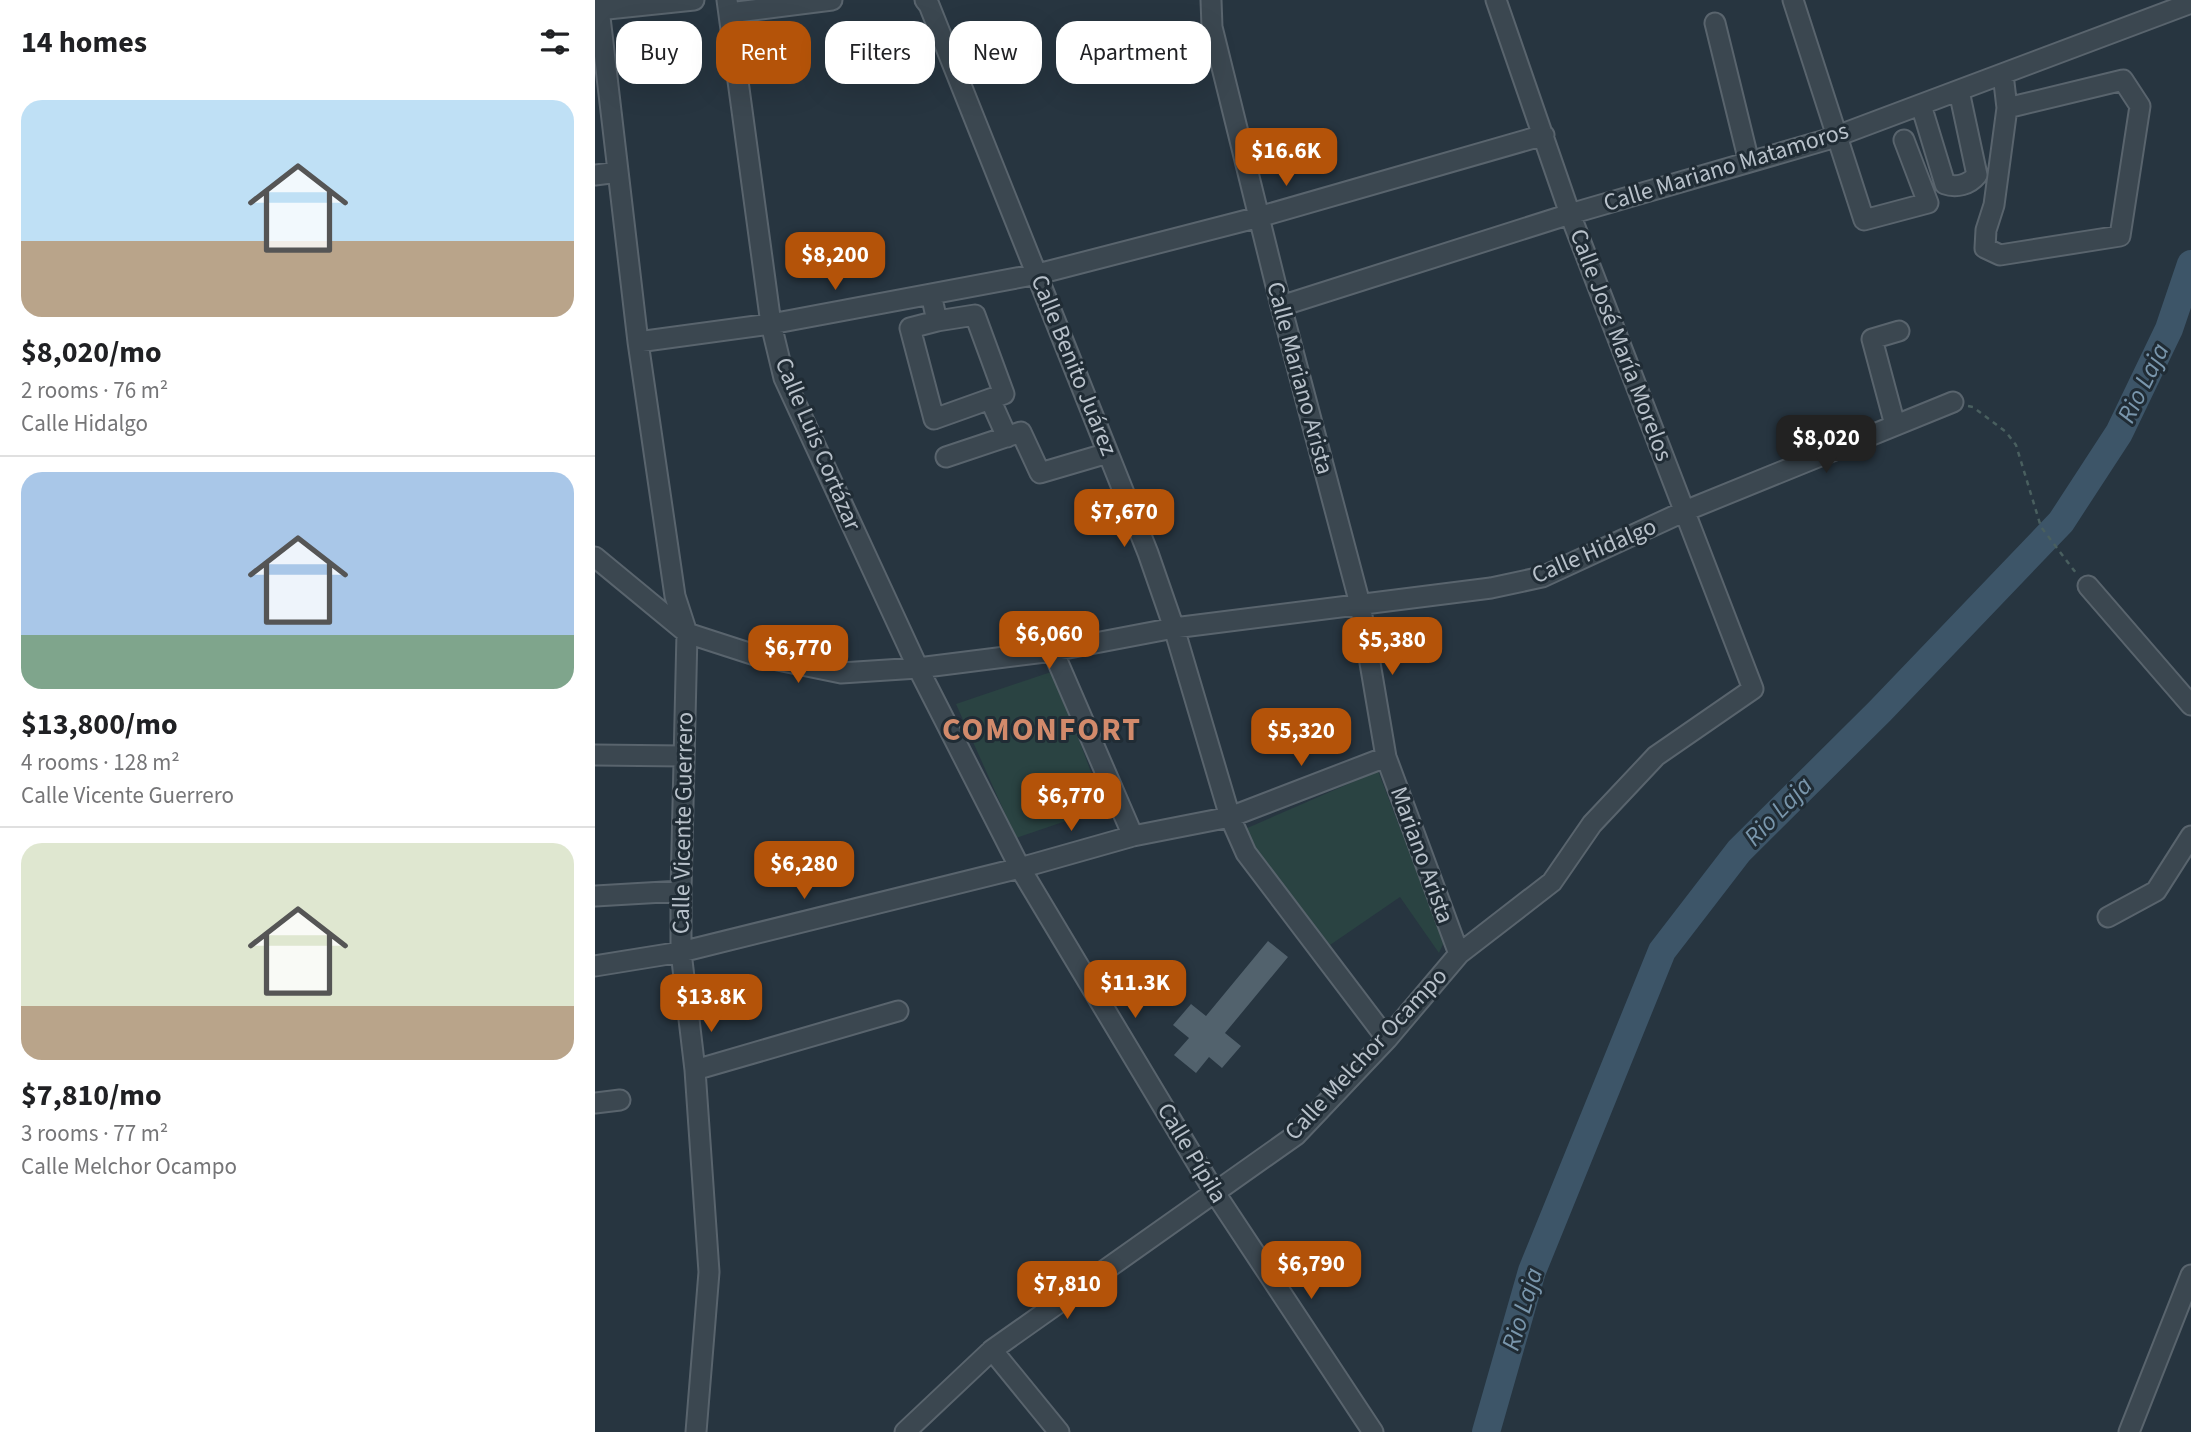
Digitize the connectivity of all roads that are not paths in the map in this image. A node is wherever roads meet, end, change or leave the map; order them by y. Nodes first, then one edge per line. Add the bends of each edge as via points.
1 (694, 0) edge
2 (832, 0) edge
3 (925, 0) edge
4 (1211, 0) edge
5 (1496, 0) edge
6 (1793, 0) edge
7 (2191, 3) edge
8 (598, 5) edge
9 (728, 7) edge
10 (1715, 23) dead end
11 (2003, 74) junction
12 (1959, 90) junction
13 (1921, 105) junction
14 (2007, 108) junction
15 (1544, 135) junction
16 (1836, 136) junction
17 (1904, 140) dead end
18 (1749, 162) junction
19 (618, 172) junction
20 (595, 175) edge
21 (1570, 214) junction
22 (1259, 217) junction
23 (1038, 274) junction
24 (931, 294) junction
25 (1281, 306) junction
26 (937, 321) junction
27 (771, 324) junction
28 (1899, 331) dead end
29 (638, 342) junction
30 (990, 399) junction
31 (1952, 402) road end
32 (1895, 425) junction
33 (1007, 437) junction
34 (1108, 453) junction
35 (946, 457) dead end
36 (1685, 512) junction
37 (600, 569) edge
38 (2088, 586) road end
39 (1360, 604) junction
40 (1174, 628) junction
41 (687, 633) junction
42 (1053, 651) junction
43 (918, 668) junction
44 (1753, 689) joint
45 (2191, 705) edge
46 (595, 755) edge
47 (684, 756) junction
48 (1386, 757) junction
49 (1230, 817) junction
50 (1133, 836) junction
51 (2191, 836) edge
52 (1020, 868) junction
53 (681, 891) junction
54 (595, 896) edge
55 (2108, 917) dead end
56 (681, 952) junction
57 (1459, 954) junction
58 (595, 966) edge
59 (898, 1011) dead end
60 (1387, 1039) junction
61 (695, 1070) junction
62 (620, 1100) dead end
63 (595, 1103) edge
64 (1215, 1192) junction
65 (2191, 1275) edge
66 (992, 1350) junction
67 (696, 1432) edge
68 (905, 1432) edge
69 (1059, 1432) edge
70 (1373, 1432) edge
71 (2129, 1432) edge

1 - 8 street
2 - 9 street
3 - 23 street, Calle Benito Juárez
4 - 22 street, Calle Mariano Arista via 1212,27
5 - 15 street, Calle José María Morelos
6 - 16 street
7 - 11 street, Calle Mariano Matamoros
8 - 19 street, Calle Vicente Guerrero
9 - 27 street, Calle Luis Cortázar
10 - 18 street
11 - 12 street, Calle Mariano Matamoros
11 - 14 street
12 - 13 street, Calle Mariano Matamoros
12 - 13 street via 1977,176 1973,181 1954,187 1945,184
13 - 16 street, Calle Mariano Matamoros
14 - 14 street via 1985,248 2000,255 2120,236 2140,106 2123,80
15 - 21 street, Calle José María Morelos
15 - 22 street
16 - 17 street via 1864,220 1928,203
16 - 18 street, Calle Mariano Matamoros
18 - 21 street, Calle Mariano Matamoros
19 - 20 street
19 - 29 street, Calle Vicente Guerrero
21 - 25 street, Calle Mariano Matamoros
21 - 36 street, Calle José María Morelos
22 - 23 street
22 - 25 street, Calle Mariano Arista
23 - 24 street
23 - 34 street, Calle Benito Juárez
24 - 26 street
24 - 27 street
25 - 39 street, Calle Mariano Arista
26 - 30 street via 975,315 1004,394
26 - 30 street via 911,328 934,419
27 - 29 street
27 - 43 street, Calle Luis Cortázar via 784,378
28 - 32 street via 1872,339
29 - 41 street, Calle Vicente Guerrero via 675,596
30 - 33 street
31 - 32 street, Calle Hidalgo
32 - 36 street, Calle Hidalgo
33 - 34 street via 1021,432 1040,473
33 - 35 street
34 - 40 street, Calle Benito Juárez
36 - 39 street, Calle Hidalgo via 1542,577
36 - 44 street, Calle José María Morelos
37 - 41 street
38 - 45 street
39 - 40 street, Calle Hidalgo
39 - 48 street, Calle Mariano Arista
40 - 42 street, Calle Hidalgo
40 - 49 street, Calle Benito Juárez
41 - 43 street, Calle Hidalgo via 758,656 841,673
41 - 47 street, Calle Vicente Guerrero
42 - 43 street, Calle Hidalgo
42 - 50 street
43 - 52 street, Calle Luis Cortázar
44 - 57 street, Calle Melchor Ocampo via 1657,756 1592,824 1552,882
46 - 47 street
47 - 53 street, Calle Vicente Guerrero
48 - 49 street
48 - 57 street, Mariano Arista
49 - 50 street
49 - 60 street, Calle Benito Juárez via 1246,853
50 - 52 street
51 - 55 street via 2156,891
52 - 56 street
52 - 64 street, Calle Pípila
53 - 54 street
53 - 56 street, Calle Vicente Guerrero
56 - 58 street
56 - 61 street, Calle Vicente Guerrero
57 - 60 street, Calle Melchor Ocampo
59 - 61 street
60 - 64 street, Calle Melchor Ocampo via 1296,1135
61 - 67 street, Calle Vicente Guerrero via 709,1272
62 - 63 street
64 - 66 street, Calle Melchor Ocampo
64 - 70 street, Calle Pípila
65 - 71 street
66 - 68 street, Calle Melchor Ocampo
66 - 69 street

